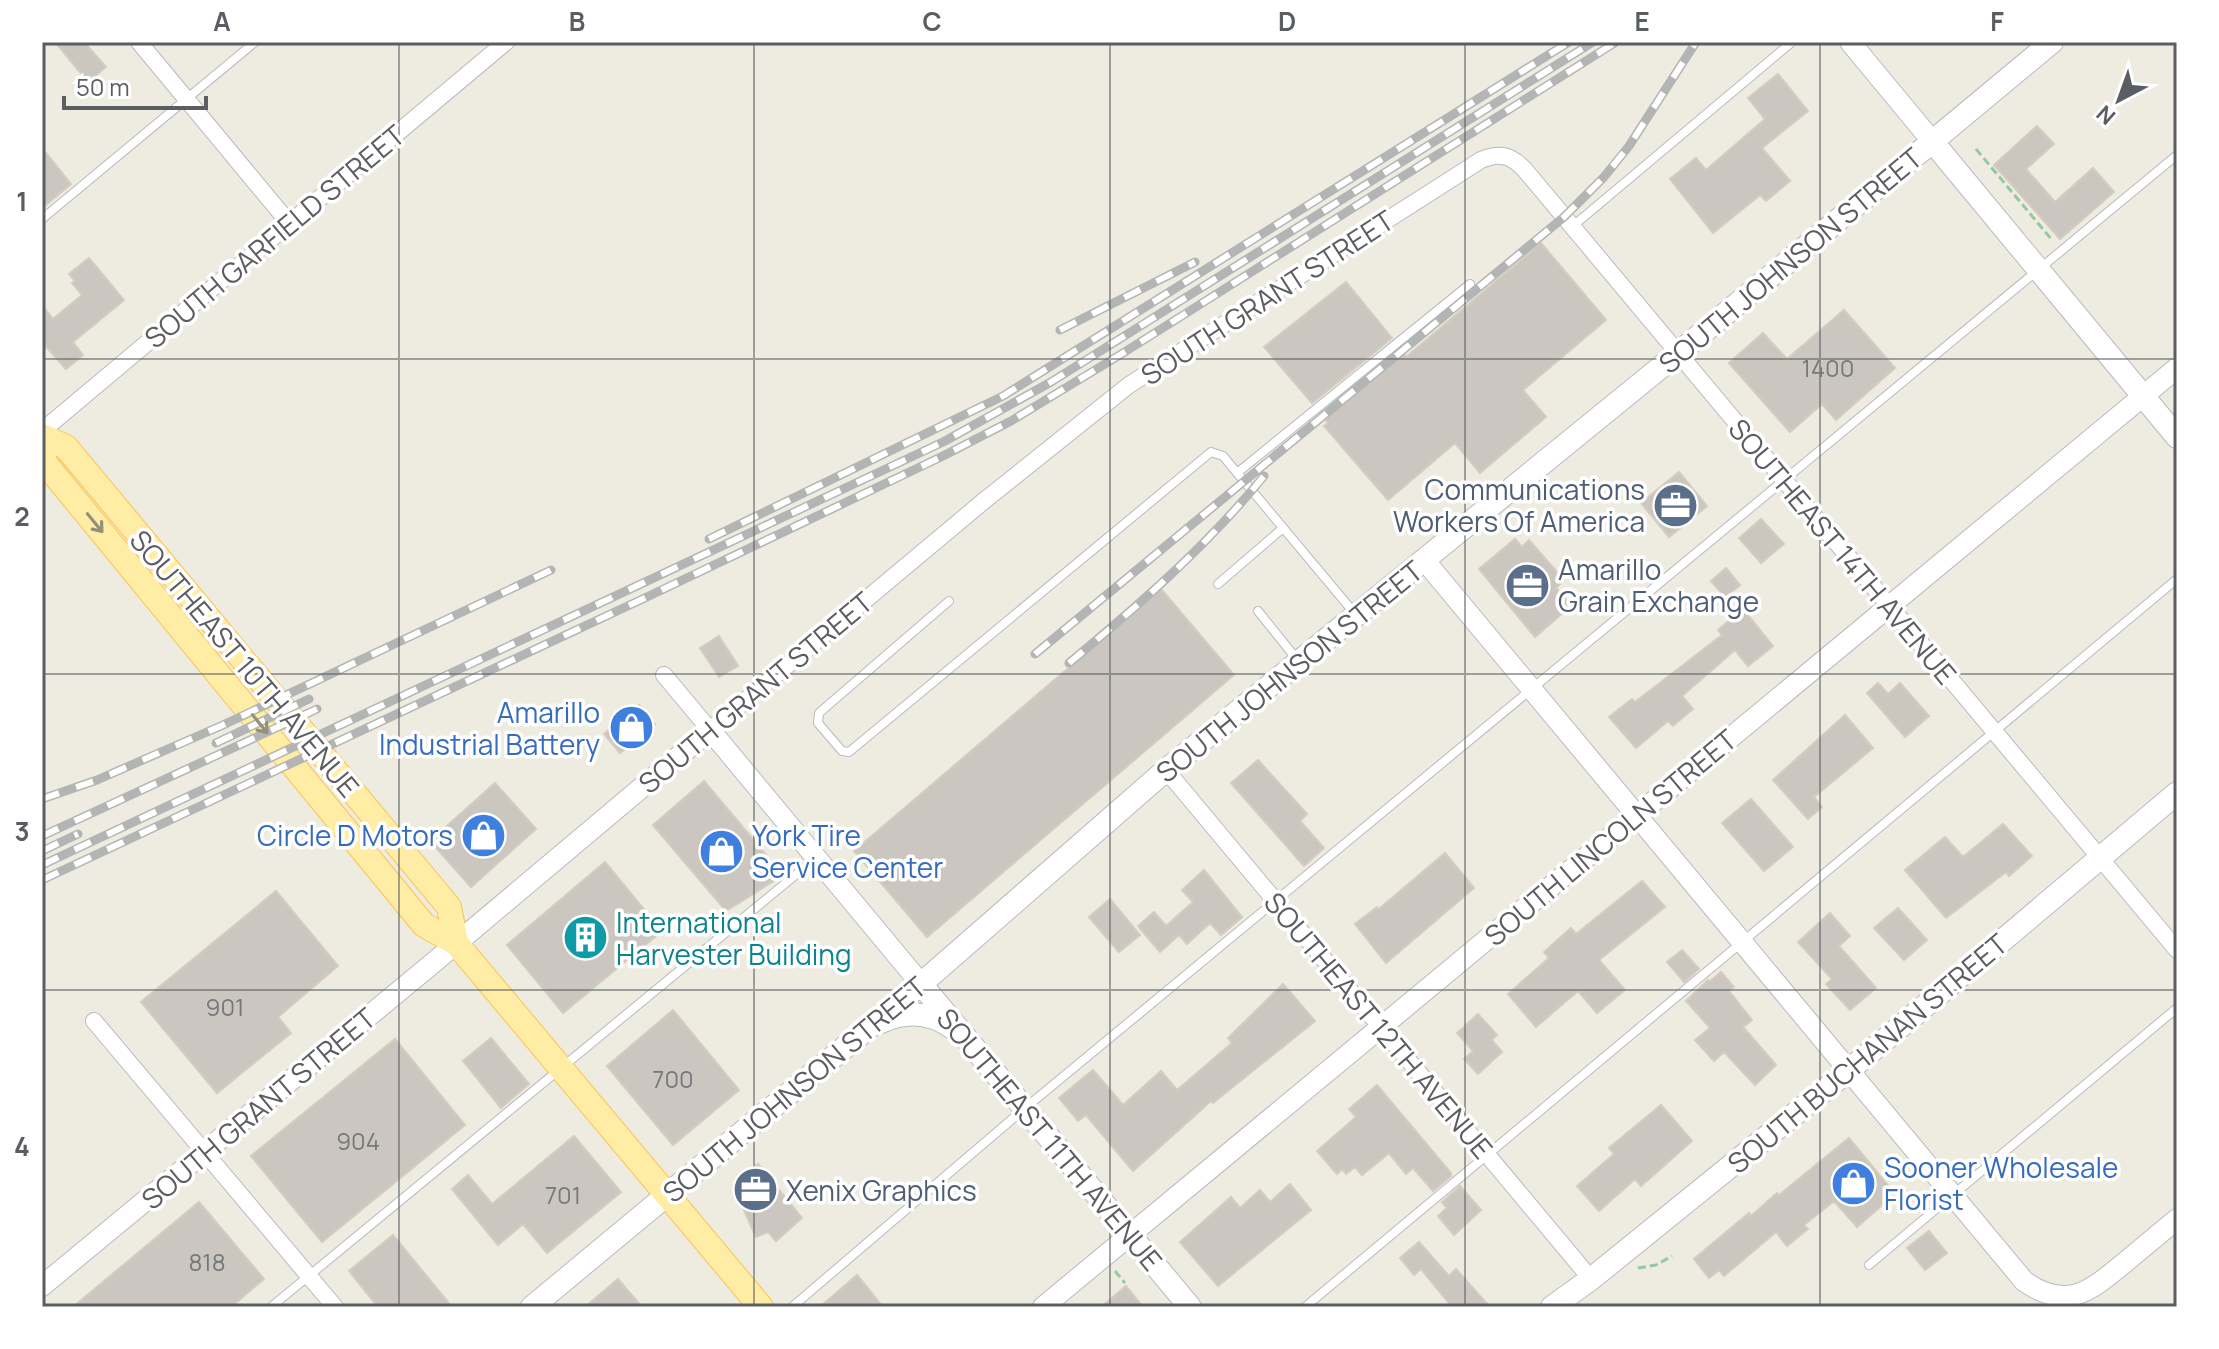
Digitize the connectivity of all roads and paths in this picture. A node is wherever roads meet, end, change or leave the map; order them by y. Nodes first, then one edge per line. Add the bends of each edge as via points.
1 (139, 42) edge
2 (255, 42) edge
3 (506, 42) edge
4 (1792, 42) edge
5 (1850, 42) edge
6 (2052, 42) edge
7 (187, 99) junction
8 (1932, 141) junction
9 (1976, 149) dead end
10 (2177, 155) edge
11 (1506, 156) joint
12 (42, 219) edge
13 (289, 223) junction
14 (1572, 226) junction
15 (2062, 252) junction
16 (2039, 270) junction
17 (1470, 284) dead end
18 (1677, 354) junction
19 (2177, 368) edge
20 (2143, 396) junction
21 (42, 434) edge
22 (2177, 437) edge
23 (42, 450) edge
24 (1237, 473) junction
25 (1783, 480) junction
26 (1283, 528) junction
27 (1425, 561) junction
28 (2177, 579) edge
29 (1218, 584) dead end
30 (949, 601) dead end
31 (1888, 606) junction
32 (1258, 611) dead end
33 (1356, 616) junction
34 (1299, 662) junction
35 (664, 675) dead end
36 (1533, 689) junction
37 (710, 730) junction
38 (1995, 732) junction
39 (1166, 770) junction
40 (2177, 793) edge
41 (1636, 815) junction
42 (2100, 857) junction
43 (816, 858) junction
44 (1275, 901) junction
45 (1741, 942) junction
46 (456, 943) junction
47 (2177, 950) edge
48 (921, 984) junction
49 (2177, 1008) edge
50 (94, 1021) dead end
51 (1382, 1028) junction
52 (862, 1032) junction
53 (977, 1051) junction
54 (562, 1069) junction
55 (1848, 1071) junction
56 (1024, 1109) junction
57 (204, 1152) junction
58 (1487, 1154) junction
59 (668, 1194) junction
60 (1951, 1196) junction
61 (2177, 1219) edge
62 (1129, 1234) junction
63 (1672, 1256) dead end
64 (1869, 1265) dead end
65 (1113, 1269) dead end
66 (1627, 1271) dead end
67 (309, 1276) junction
68 (1591, 1279) junction
69 (1125, 1283) dead end
70 (42, 1286) edge
71 (271, 1307) edge
72 (335, 1307) edge
73 (532, 1307) edge
74 (761, 1307) edge
75 (792, 1307) edge
76 (1043, 1307) edge
77 (1190, 1307) edge
78 (1305, 1307) edge
79 (1552, 1307) edge

1 - 7 street
2 - 7 lane
3 - 13 street, SOUTH GARFIELD STREET
4 - 14 lane
5 - 8 street
6 - 8 main road, SOUTH JOHNSON STREET
7 - 12 lane
7 - 13 street
8 - 16 main road
8 - 18 main road, SOUTH JOHNSON STREET
9 - 15 path
10 - 15 lane
11 - 14 street, SOUTHEAST 14TH AVENUE via 1516,160
11 - 37 street, SOUTH GRANT STREET via 1481,160 1129,385
13 - 21 street, SOUTH GARFIELD STREET
14 - 18 street, SOUTHEAST 14TH AVENUE
15 - 16 lane
16 - 20 main road
16 - 25 lane
17 - 24 lane
18 - 25 street, SOUTHEAST 14TH AVENUE
18 - 27 main road, SOUTH JOHNSON STREET
19 - 20 street, SOUTH LINCOLN STREET
20 - 22 main road
20 - 31 street, SOUTH LINCOLN STREET
21 - 46 main road, SOUTHEAST 10TH AVENUE via 66,447 449,907
23 -> 46 main road, SOUTHEAST 10TH AVENUE via 45,463 424,925
24 - 26 lane
24 - 30 lane via 1223,456 1211,452 861,743 842,751 818,723 819,713
25 - 31 street, SOUTHEAST 14TH AVENUE
25 - 36 lane
26 - 29 lane
26 - 33 lane
27 - 33 main road, SOUTH JOHNSON STREET
27 - 36 street
28 - 38 lane
31 - 38 street, SOUTHEAST 14TH AVENUE
31 - 41 street, SOUTH LINCOLN STREET
32 - 34 lane
33 - 34 main road, SOUTH JOHNSON STREET
34 - 39 main road, SOUTH JOHNSON STREET
35 - 37 street, SOUTHEAST 11TH AVENUE
36 - 41 street
36 - 44 lane
37 - 43 street, SOUTHEAST 11TH AVENUE
37 - 46 street, SOUTH GRANT STREET
38 - 42 street, SOUTHEAST 14TH AVENUE
38 - 45 lane
39 - 44 street, SOUTHEAST 12TH AVENUE
39 - 48 main road, SOUTH JOHNSON STREET
40 - 42 main road, SOUTH BUCHANAN STREET
41 - 45 street
41 - 51 street, SOUTH LINCOLN STREET
42 - 47 street, SOUTHEAST 14TH AVENUE
42 - 55 main road, SOUTH BUCHANAN STREET
43 - 48 street, SOUTHEAST 11TH AVENUE
43 - 54 lane
44 - 51 street, SOUTHEAST 12TH AVENUE
44 - 56 lane
45 - 55 street
45 - 58 lane
46 - 54 main road, SOUTHEAST 10TH AVENUE
46 - 57 street, SOUTH GRANT STREET
48 - 52 main road, SOUTH JOHNSON STREET
48 - 53 main road, SOUTHEAST 11TH AVENUE
49 - 60 lane
50 - 57 street
51 - 58 street, SOUTHEAST 12TH AVENUE
51 - 62 street, SOUTH LINCOLN STREET
52 - 53 main road via 914,1013 946,1023
52 - 59 main road, SOUTH JOHNSON STREET
53 - 56 main road, SOUTHEAST 11TH AVENUE
54 - 59 main road, SOUTHEAST 10TH AVENUE
54 - 67 lane
55 - 60 street
55 - 68 main road, SOUTH BUCHANAN STREET
56 - 62 main road, SOUTHEAST 11TH AVENUE
56 - 75 lane
57 - 67 street
57 - 70 street, SOUTH GRANT STREET
58 - 68 street, SOUTHEAST 12TH AVENUE
58 - 78 lane
59 - 73 main road, SOUTH JOHNSON STREET
59 - 74 main road, SOUTHEAST 10TH AVENUE
60 - 61 street via 2024,1281 2055,1296 2092,1289
60 - 64 lane
62 - 76 street, SOUTH LINCOLN STREET
62 - 77 main road, SOUTHEAST 11TH AVENUE
63 - 66 path
65 - 69 path
67 - 71 lane
67 - 72 street
68 - 79 main road, SOUTH BUCHANAN STREET

